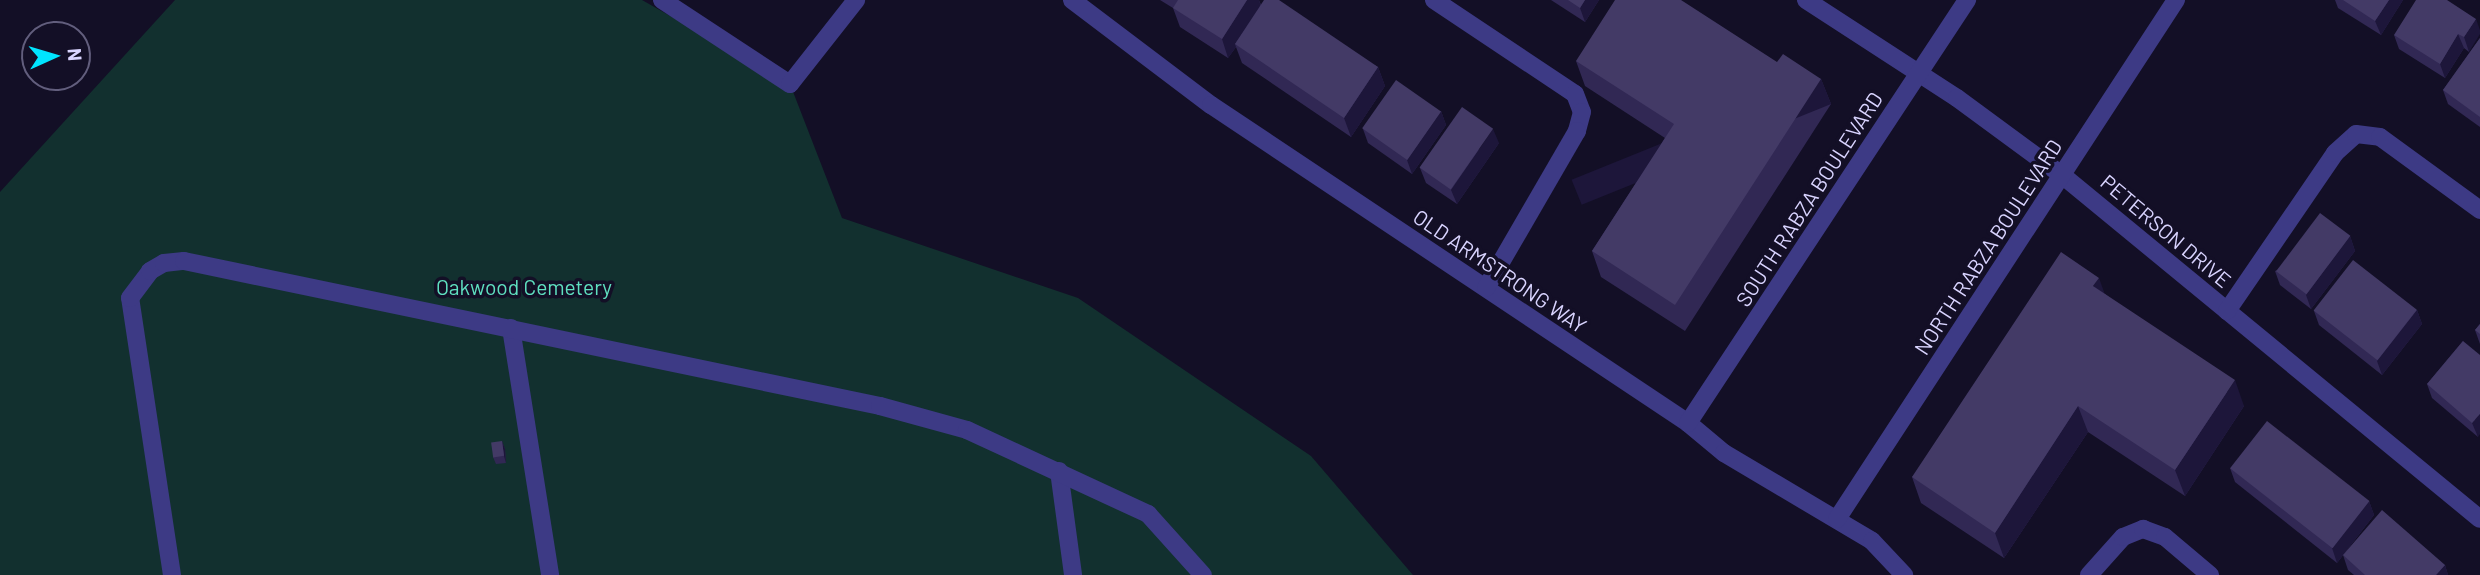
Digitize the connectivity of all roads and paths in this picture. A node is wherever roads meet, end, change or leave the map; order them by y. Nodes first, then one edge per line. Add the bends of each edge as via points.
1 (662, 0) edge
2 (856, 0) edge
3 (1072, 0) edge
4 (1434, 0) edge
5 (1806, 0) edge
6 (1967, 0) edge
7 (2176, 0) edge
8 (1096, 7) edge
9 (1919, 73) junction
10 (2062, 175) junction
11 (2480, 210) edge
12 (1486, 288) junction
13 (2227, 311) junction
14 (511, 328) junction
15 (1688, 423) junction
16 (1059, 471) junction
17 (1837, 519) junction
18 (2480, 519) edge
19 (172, 575) edge
20 (550, 575) edge
21 (1073, 575) edge
22 (1203, 575) edge
23 (1903, 575) edge
24 (2089, 575) edge
25 (2210, 575) edge

1 - 2 street via 790,84
3 - 8 street, OLD ARMSTRONG WAY
4 - 12 street via 1576,94 1582,112 1577,131
5 - 9 street, PETERSON DRIVE
6 - 9 street, SOUTH RABZA BOULEVARD
7 - 10 street, NORTH RABZA BOULEVARD
8 - 12 street, OLD ARMSTRONG WAY via 1211,105
9 - 10 street, PETERSON DRIVE
9 - 15 street, SOUTH RABZA BOULEVARD
10 - 13 street, PETERSON DRIVE
10 - 17 street, NORTH RABZA BOULEVARD
11 - 13 street via 2380,137 2356,134 2335,153
12 - 15 street, OLD ARMSTRONG WAY
13 - 18 street, PETERSON DRIVE
14 - 16 street via 880,406 967,430
14 - 19 street via 184,261 164,263 150,271 130,298 130,316
14 - 20 street
15 - 17 street, OLD ARMSTRONG WAY via 1724,453
16 - 21 street
16 - 22 street via 1148,514 1196,562
17 - 23 street, OLD ARMSTRONG WAY via 1872,541
24 - 25 street via 2123,537 2143,529 2165,537

